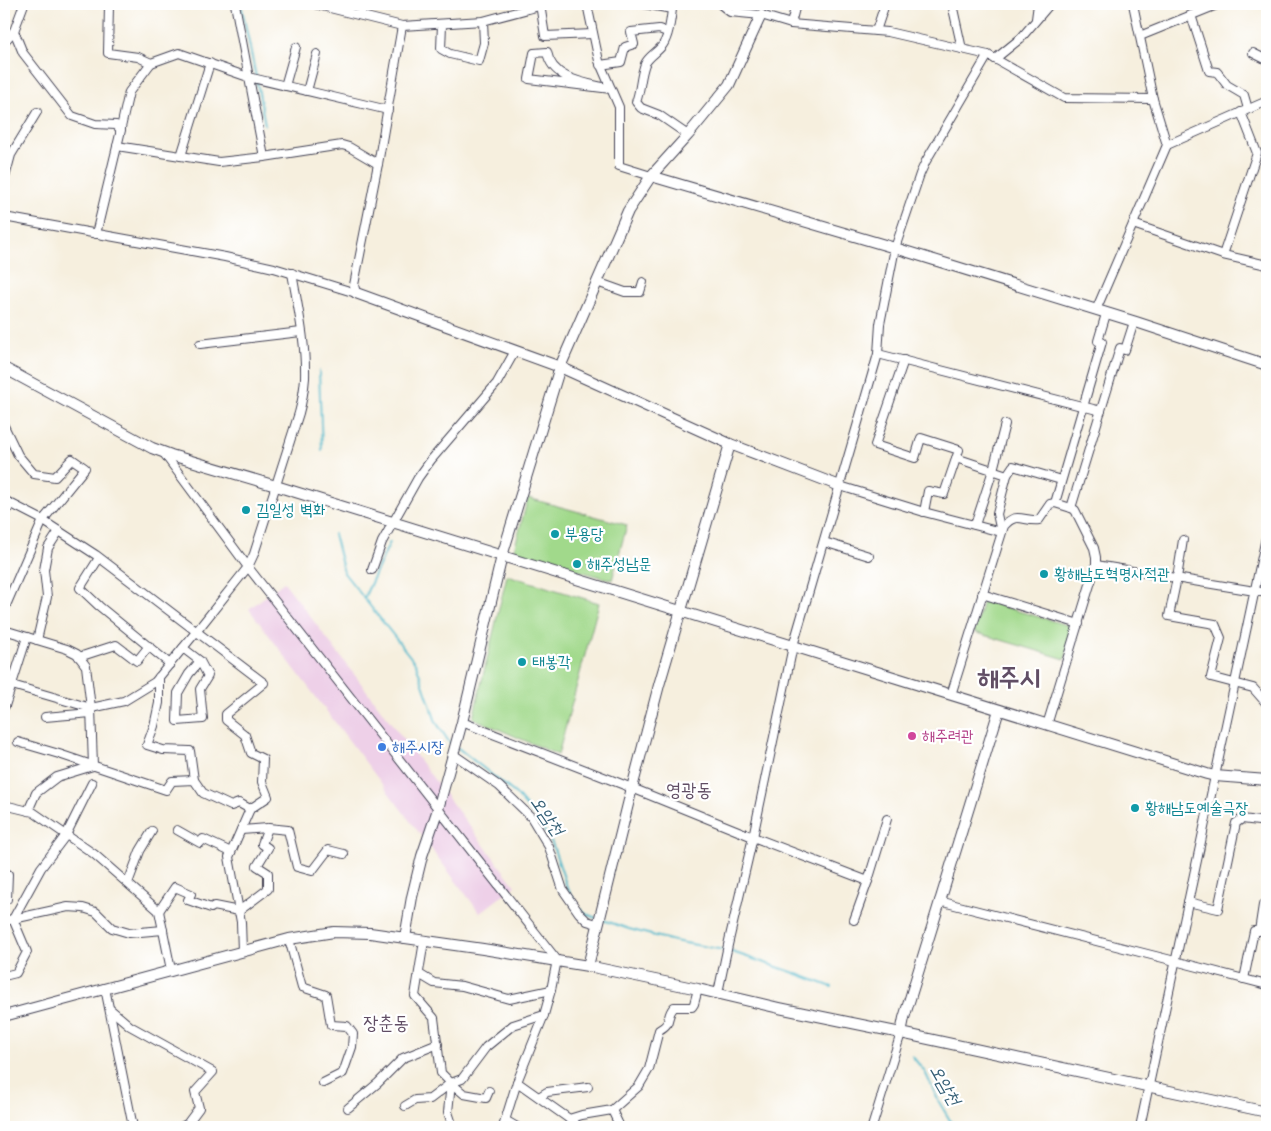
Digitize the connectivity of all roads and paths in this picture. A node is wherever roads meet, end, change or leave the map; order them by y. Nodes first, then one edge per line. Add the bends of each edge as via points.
1 (24, 4) edge
2 (106, 4) edge
3 (235, 4) edge
4 (317, 4) edge
5 (362, 4) edge
6 (542, 4) edge
7 (587, 4) edge
8 (644, 4) edge
9 (720, 4) edge
10 (796, 4) edge
11 (885, 4) edge
12 (952, 4) edge
13 (1038, 4) edge
14 (1050, 4) edge
15 (1133, 4) edge
16 (1219, 4) edge
17 (761, 15) junction
18 (1191, 15) junction
19 (361, 16) junction
20 (1036, 19) junction
21 (483, 21) junction
22 (442, 24) junction
23 (791, 24) junction
24 (402, 26) junction
25 (4, 28) edge
26 (876, 31) junction
27 (667, 32) junction
28 (13, 33) junction
29 (593, 34) junction
30 (1140, 36) junction
31 (4, 42) edge
32 (296, 47) dead end
33 (962, 49) junction
34 (1253, 53) dead end
35 (317, 54) dead end
36 (991, 57) junction
37 (1267, 60) edge
38 (151, 63) junction
39 (210, 63) junction
40 (600, 65) junction
41 (248, 76) junction
42 (285, 86) junction
43 (611, 89) junction
44 (307, 91) junction
45 (1153, 99) junction
46 (1267, 100) edge
47 (388, 110) junction
48 (1245, 111) junction
49 (38, 112) dead end
50 (121, 130) junction
51 (688, 135) junction
52 (117, 146) junction
53 (1167, 146) junction
54 (181, 156) junction
55 (264, 157) junction
56 (378, 164) junction
57 (651, 176) junction
58 (4, 181) edge
59 (4, 217) edge
60 (1133, 224) junction
61 (96, 234) junction
62 (895, 248) junction
63 (1223, 255) junction
64 (1267, 264) edge
65 (292, 273) junction
66 (597, 282) junction
67 (643, 282) dead end
68 (356, 293) junction
69 (1101, 312) junction
70 (1134, 322) junction
71 (301, 332) junction
72 (200, 344) dead end
73 (516, 351) junction
74 (878, 354) junction
75 (904, 360) junction
76 (1267, 365) edge
77 (560, 367) junction
78 (4, 368) edge
79 (1084, 406) junction
80 (1101, 411) junction
81 (1005, 424) dead end
82 (4, 426) edge
83 (730, 444) junction
84 (163, 452) junction
85 (956, 458) junction
86 (993, 470) junction
87 (1007, 475) junction
88 (1061, 480) junction
89 (276, 486) junction
90 (840, 486) junction
91 (8, 502) edge
92 (1054, 503) junction
93 (1071, 508) junction
94 (924, 512) junction
95 (4, 515) edge
96 (43, 520) junction
97 (394, 522) junction
98 (975, 525) junction
99 (59, 531) junction
100 (1001, 532) junction
101 (1267, 533) edge
102 (1182, 540) dead end
103 (824, 542) junction
104 (502, 556) junction
105 (869, 556) dead end
106 (99, 558) junction
107 (1096, 565) junction
108 (248, 567) junction
109 (372, 570) dead end
110 (1177, 578) junction
111 (1255, 591) junction
112 (1267, 593) edge
113 (982, 594) junction
114 (4, 610) edge
115 (681, 612) junction
116 (1079, 624) junction
117 (4, 630) edge
118 (196, 632) junction
119 (27, 637) junction
120 (37, 640) junction
121 (149, 646) junction
122 (794, 646) junction
123 (184, 648) junction
124 (79, 657) junction
125 (200, 661) junction
126 (170, 664) junction
127 (159, 677) junction
128 (1235, 683) junction
129 (12, 685) junction
130 (951, 695) junction
131 (1267, 704) edge
132 (5, 706) edge
133 (91, 710) junction
134 (999, 710) junction
135 (46, 717) dead end
136 (462, 722) junction
137 (1047, 725) junction
138 (18, 742) dead end
139 (453, 754) junction
140 (93, 766) junction
141 (1215, 776) junction
142 (194, 780) junction
143 (1267, 780) edge
144 (92, 783) dead end
145 (632, 788) junction
146 (6, 806) edge
147 (250, 809) junction
148 (438, 809) junction
149 (28, 811) junction
150 (887, 819) dead end
151 (4, 822) edge
152 (1267, 822) edge
153 (268, 828) junction
154 (177, 830) dead end
155 (241, 830) junction
156 (152, 831) dead end
157 (66, 835) junction
158 (753, 837) junction
159 (231, 852) junction
160 (344, 854) dead end
161 (4, 872) edge
162 (868, 881) junction
163 (128, 883) junction
164 (7, 899) dead end
165 (939, 901) junction
166 (1188, 902) junction
167 (1267, 906) edge
168 (159, 911) junction
169 (239, 912) junction
170 (13, 919) junction
171 (599, 919) junction
172 (854, 920) dead end
173 (4, 921) edge
174 (163, 930) junction
175 (289, 938) junction
176 (405, 938) junction
177 (424, 941) junction
178 (242, 951) junction
179 (557, 960) junction
180 (1175, 960) junction
181 (588, 966) junction
182 (171, 970) junction
183 (419, 974) junction
184 (4, 976) edge
185 (1244, 979) junction
186 (1267, 985) edge
187 (105, 988) junction
188 (698, 988) junction
189 (551, 990) junction
190 (718, 993) junction
191 (110, 1009) junction
192 (544, 1014) junction
193 (4, 1016) edge
194 (901, 1033) junction
195 (438, 1044) junction
196 (517, 1082) junction
197 (323, 1083) dead end
198 (451, 1083) junction
199 (1148, 1086) junction
200 (588, 1088) dead end
201 (489, 1091) dead end
202 (539, 1097) junction
203 (404, 1106) dead end
204 (348, 1108) dead end
205 (612, 1110) junction
206 (1267, 1112) edge
207 (569, 1119) junction
208 (504, 1124) edge
209 (133, 1127) edge
210 (181, 1127) edge
211 (453, 1127) edge
212 (517, 1127) edge
213 (576, 1127) edge
214 (620, 1127) edge
215 (872, 1127) edge
216 (1140, 1127) edge

1 - 28 street
2 - 38 street via 109,4 108,53 138,56
3 - 41 street
4 - 19 street
5 - 19 street
6 - 21 street
6 - 29 street via 545,36
7 - 29 street
8 - 27 street via 672,10
9 - 17 street via 730,12
10 - 23 street
11 - 26 street
12 - 33 street
13 - 20 street
14 - 20 street
15 - 30 street
16 - 18 street
17 - 23 street
17 - 51 main road via 729,85
18 - 30 street
18 - 48 street via 1209,70 1217,72 1228,85 1244,95
19 - 24 street
20 - 36 street via 1021,38
21 - 22 street
21 - 22 street via 484,42 479,61 441,49
22 - 24 street
23 - 26 street
24 - 47 street
25 - 28 street
26 - 33 street
27 - 40 street via 658,28 631,32 634,44 625,47 621,62
27 - 51 street via 663,45 646,62 636,102
28 - 31 street
28 - 50 street via 22,53 72,116 95,124 116,125
29 - 40 street
30 - 45 street
32 - 42 street
33 - 36 street
34 - 37 street
35 - 44 street
36 - 45 street via 1064,98
36 - 62 street via 926,161
38 - 39 street via 179,53
38 - 50 street via 129,92
39 - 41 street
39 - 54 street
40 - 43 street
41 - 42 street
41 - 55 street
42 - 44 street
43 - 43 street via 570,79 555,69 548,60 547,52 534,53 529,79
43 - 57 street via 619,107 619,166
44 - 47 street
45 - 53 street
46 - 48 street
47 - 56 street
48 - 53 street
48 - 63 street via 1257,153
49 - 58 street via 11,155
50 - 52 street
51 - 57 main road
52 - 54 street
52 - 61 street
53 - 60 street
54 - 55 street via 218,162
55 - 56 street via 342,146
56 - 68 street via 354,286
57 - 62 main road
57 - 66 main road via 628,210
59 - 61 street
60 - 63 street
60 - 69 street
61 - 65 street via 225,257
62 - 69 main road
62 - 74 street via 880,324
63 - 64 street
65 - 68 street
65 - 71 street
66 - 67 street via 625,292 640,292
66 - 77 main road
68 - 73 main road
69 - 70 main road
69 - 79 street via 1098,341 1102,342
70 - 76 main road
70 - 80 street via 1125,350 1120,348
71 - 72 street
71 - 89 street via 303,395
73 - 77 main road
73 - 97 street via 497,383 418,478
74 - 75 street
74 - 90 street
75 - 79 street
75 - 85 street via 875,445 915,458 921,438 959,450
77 - 83 main road
77 - 104 main road
78 - 84 main road
79 - 80 street
79 - 88 street
80 - 93 street
81 - 86 street
82 - 96 street via 18,455 34,474 55,477 72,460 85,468
83 - 90 main road
83 - 115 main road
84 - 89 main road
84 - 108 street
85 - 86 street
85 - 94 street via 944,494 928,491
86 - 87 street
86 - 98 street
87 - 88 street via 1013,466
87 - 100 street via 997,514
88 - 92 street
89 - 97 main road
89 - 108 street
90 - 94 street
90 - 103 street
91 - 95 street
91 - 96 street
92 - 93 street
92 - 100 street via 1039,520 1018,517 1007,522
93 - 107 street via 1094,548
94 - 98 street
96 - 99 street
96 - 114 street
97 - 104 main road
97 - 109 street via 382,542
98 - 100 street
99 - 106 street
99 - 120 street via 48,548 44,570 47,597
100 - 113 street
101 - 111 street
102 - 110 street
103 - 105 street
103 - 122 street
104 - 115 main road
104 - 136 main road
106 - 118 street
106 - 121 street via 80,588
107 - 110 street
107 - 116 street
108 - 118 street
108 - 148 street
110 - 111 street
110 - 128 street via 1168,616 1215,624 1221,638 1211,677
111 - 112 street
111 - 128 street
113 - 116 street
113 - 130 street
115 - 122 main road
115 - 145 main road
116 - 137 street
117 - 119 street
118 - 123 street
118 - 147 street via 264,683 226,714 226,720 245,736 251,753 262,759 262,782 268,796
119 - 120 street
119 - 129 street
120 - 124 street via 67,649
121 - 124 street via 137,661 116,645
121 - 126 street
122 - 130 main road
122 - 158 street
123 - 125 street
123 - 126 street
124 - 133 street via 86,666
125 - 125 street via 178,693 177,721 203,719 200,689 208,676
126 - 127 street
127 - 133 street via 124,701
127 - 142 street via 159,703 147,745 163,750 190,751
128 - 131 street via 1253,688
128 - 141 street
129 - 132 street
129 - 133 street
130 - 134 main road
133 - 135 street
133 - 140 street
134 - 137 main road
134 - 165 main road
136 - 139 main road
136 - 145 street
137 - 141 main road
138 - 140 street
139 - 148 main road
139 - 171 street via 499,786 531,817 549,847 563,890 587,921
140 - 142 street via 166,790 172,781
140 - 149 street via 58,777 36,793
141 - 143 main road
141 - 166 street
142 - 147 street via 203,793 231,806 239,803
144 - 157 street
145 - 158 street
145 - 171 main road
146 - 149 street
146 - 151 street
147 - 155 street
148 - 176 main road via 422,856
148 - 179 street
149 - 157 street
150 - 162 street
152 - 166 street via 1242,819 1236,823 1218,909
153 - 155 street
153 - 160 street via 288,830 297,867 312,872 328,850
153 - 169 street via 262,844 268,848 257,866 268,873 268,889
154 - 159 street via 200,843 203,839
155 - 159 street
156 - 163 street via 140,851
157 - 163 street
157 - 170 street via 41,868
158 - 162 street
158 - 190 street
159 - 169 street via 228,858
161 - 164 street via 8,874
162 - 172 street
163 - 168 street
165 - 180 street
165 - 194 main road
166 - 180 street
167 - 185 street via 1263,905 1259,931 1254,931
168 - 169 street via 175,887 191,894 188,900 211,908
168 - 174 street
169 - 178 street
170 - 173 street
170 - 174 street via 68,907 83,908 96,912 112,928 129,933
170 - 184 street via 27,952 16,973
171 - 181 main road
174 - 182 street
175 - 176 main road via 334,932
175 - 178 main road
175 - 197 street via 302,987 326,995 331,1025 347,1026 353,1034 343,1072
176 - 177 main road
177 - 179 main road
177 - 183 street
178 - 182 main road
179 - 181 main road
179 - 189 street
180 - 185 street
180 - 199 street
181 - 188 main road
182 - 187 main road
183 - 189 street via 434,983 462,986 509,999
183 - 195 street via 415,996 434,1018
185 - 186 street
187 - 191 street
187 - 193 main road
188 - 190 main road
188 - 205 street via 692,1007 674,1007 670,1011 668,1022 658,1030 649,1069 639,1086
189 - 192 street
190 - 194 main road
191 - 209 street
191 - 210 street via 130,1026 213,1072 195,1092 199,1108
192 - 196 street
192 - 198 street via 512,1025 486,1047 462,1079
194 - 199 main road
194 - 215 street
195 - 198 street via 441,1074
195 - 204 street via 403,1058
196 - 202 street
196 - 208 street
198 - 201 street via 464,1094 486,1098
198 - 203 street via 430,1099 415,1100
198 - 211 street via 448,1112
199 - 206 main road
199 - 216 street
200 - 202 street via 548,1092
202 - 207 street
205 - 207 street
205 - 214 street
207 - 213 street
208 - 212 street

